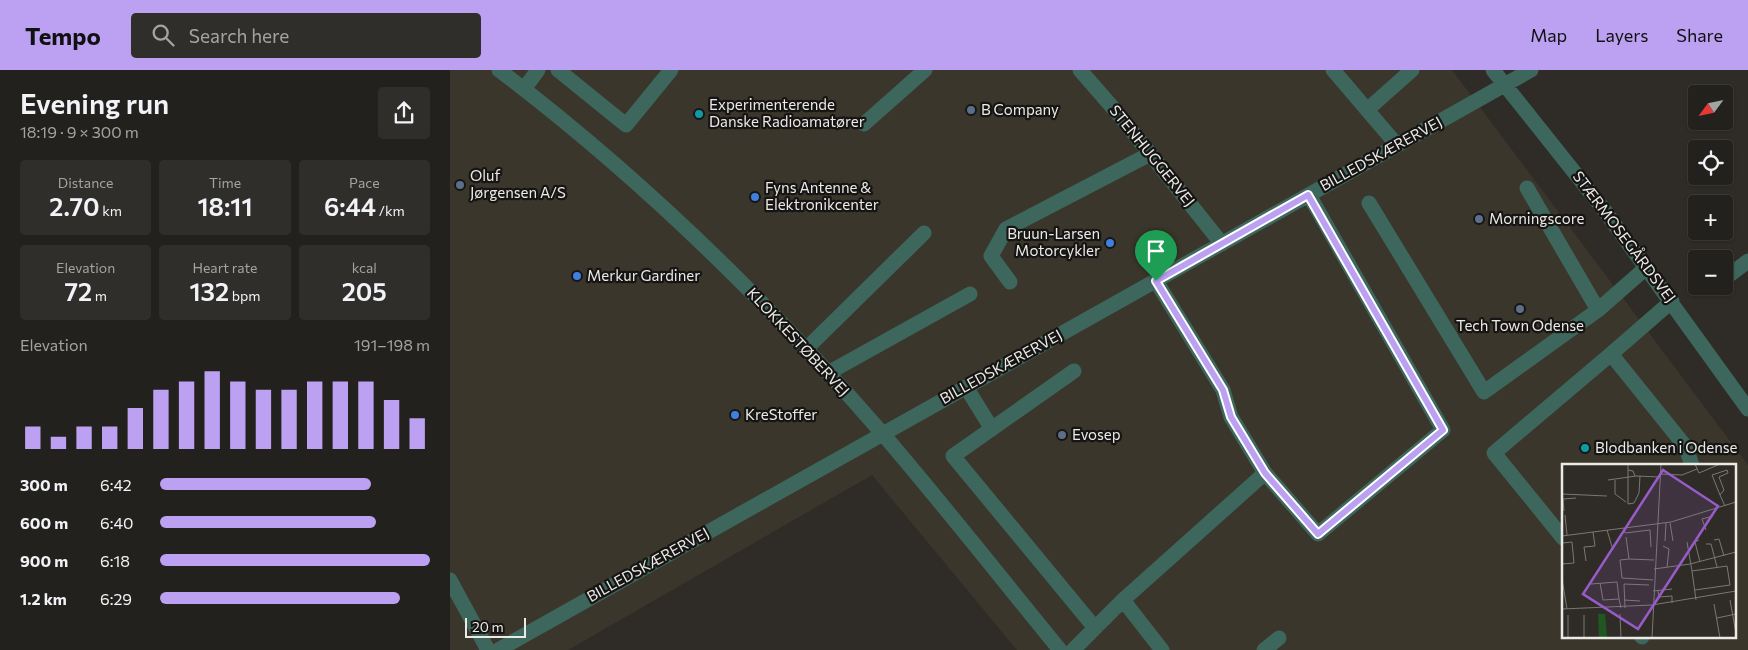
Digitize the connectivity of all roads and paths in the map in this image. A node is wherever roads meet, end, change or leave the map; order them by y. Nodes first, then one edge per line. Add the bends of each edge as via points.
1 (499, 70) edge
2 (538, 70) edge
3 (558, 70) edge
4 (671, 70) edge
5 (925, 70) edge
6 (1080, 70) edge
7 (1333, 70) edge
8 (1412, 70) edge
9 (1493, 70) edge
10 (1531, 70) edge
11 (1505, 84) junction
12 (524, 89) junction
13 (1367, 110) junction
14 (864, 124) dead end
15 (1396, 145) junction
16 (1150, 154) junction
17 (1527, 188) dead end
18 (1308, 195) junction
19 (1369, 203) dead end
20 (924, 233) dead end
21 (1222, 244) junction
22 (1748, 261) edge
23 (1647, 267) junction
24 (1733, 272) edge
25 (1156, 281) junction
26 (1010, 282) dead end
27 (970, 294) dead end
28 (1672, 301) junction
29 (1598, 310) junction
30 (806, 349) junction
31 (1611, 354) junction
32 (1074, 371) dead end
33 (828, 373) junction
34 (966, 387) junction
35 (1748, 409) edge
36 (992, 429) junction
37 (882, 433) junction
38 (1692, 464) edge
39 (1265, 473) junction
40 (1562, 537) edge
41 (451, 585) edge
42 (1123, 600) junction
43 (1095, 628) junction
44 (1279, 638) dead end
45 (518, 645) edge
46 (488, 650) edge
47 (498, 650) edge
48 (1060, 650) edge
49 (1073, 650) edge
50 (1162, 650) edge
51 (1264, 650) edge

1 - 12 street, KLOKKESTØBERVEJ
2 - 12 street
3 - 4 street via 626,125
5 - 14 street
6 - 16 street, STENHUGGERVEJ
7 - 13 street
8 - 13 street
9 - 11 street, STÆRMOSEGÅRDSVEJ
10 - 11 street, BILLEDSKÆRERVEJ
11 - 15 street, BILLEDSKÆRERVEJ
11 - 23 street, STÆRMOSEGÅRDSVEJ
12 - 30 street, KLOKKESTØBERVEJ via 658,203
13 - 15 street
15 - 18 street, BILLEDSKÆRERVEJ
16 - 21 street, STENHUGGERVEJ
16 - 26 street via 1006,229 990,256
17 - 29 street
18 - 21 street, BILLEDSKÆRERVEJ
18 - 39 street via 1443,430 1318,534
19 - 29 street via 1484,392
20 - 30 street
21 - 25 street, BILLEDSKÆRERVEJ
22 - 24 street
23 - 28 street, STÆRMOSEGÅRDSVEJ
23 - 29 street
25 - 34 street, BILLEDSKÆRERVEJ
25 - 39 street via 1223,390 1231,417
27 - 33 street
28 - 31 street
28 - 35 street, STÆRMOSEGÅRDSVEJ
30 - 33 street, KLOKKESTØBERVEJ
31 - 38 street via 1685,446
31 - 40 street via 1494,453
32 - 36 street
33 - 37 street, KLOKKESTØBERVEJ
34 - 36 street
34 - 37 street, BILLEDSKÆRERVEJ
36 - 43 street via 954,456
37 - 45 street, BILLEDSKÆRERVEJ
37 - 48 street, KLOKKESTØBERVEJ
39 - 42 street
41 - 46 street
42 - 43 street
42 - 50 street
43 - 49 street
44 - 51 street
45 - 47 street, BILLEDSKÆRERVEJ

